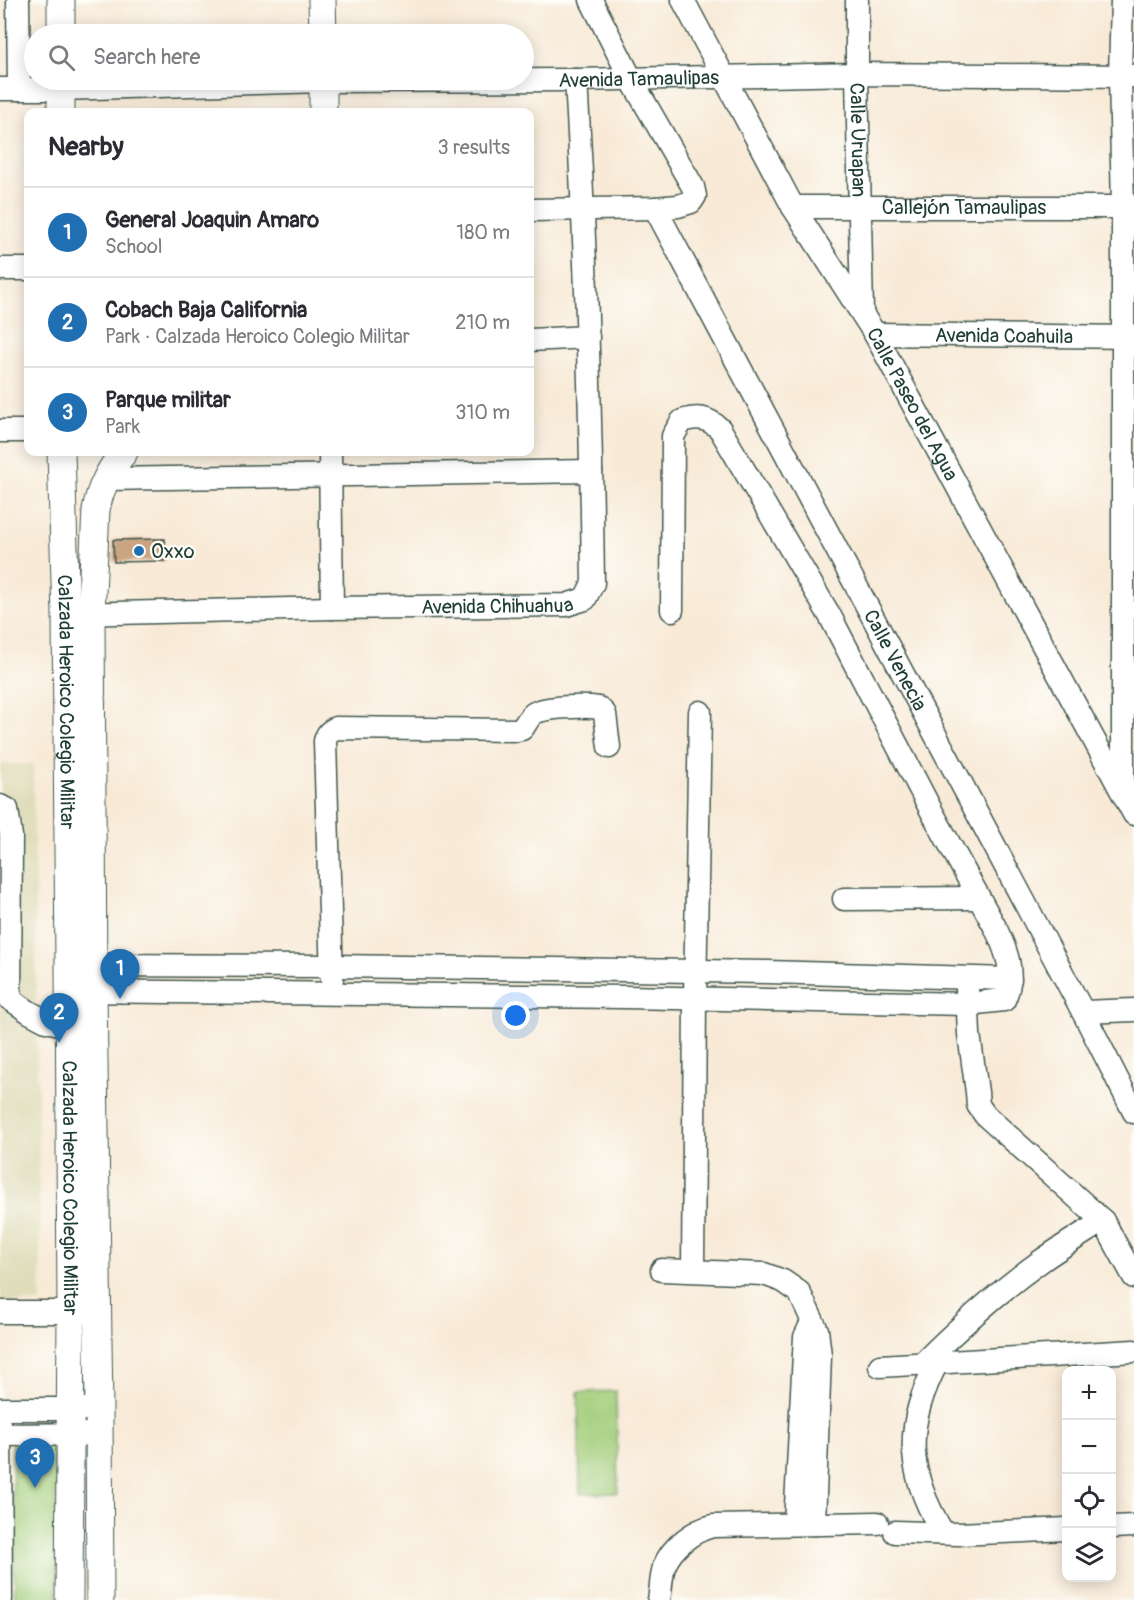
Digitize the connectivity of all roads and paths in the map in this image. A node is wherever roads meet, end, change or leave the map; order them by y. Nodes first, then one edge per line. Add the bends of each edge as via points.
1 (18, 0) edge
2 (61, 0) edge
3 (322, 0) edge
4 (591, 0) edge
5 (683, 0) edge
6 (857, 0) edge
7 (1122, 0) edge
8 (61, 24) edge
9 (323, 24) edge
10 (856, 74) junction
11 (723, 76) junction
12 (1127, 76) edge
13 (631, 79) junction
14 (534, 80) edge
15 (576, 80) junction
16 (9, 89) edge
17 (136, 90) edge
18 (323, 90) edge
19 (61, 94) edge
20 (324, 108) edge
21 (793, 207) junction
22 (859, 207) junction
23 (1128, 207) edge
24 (655, 208) junction
25 (584, 209) junction
26 (534, 210) edge
27 (0, 268) edge
28 (24, 268) edge
29 (862, 314) junction
30 (875, 334) junction
31 (588, 337) junction
32 (1128, 337) edge
33 (534, 340) edge
34 (0, 431) edge
35 (24, 431) edge
36 (62, 456) edge
37 (65, 456) edge
38 (121, 456) edge
39 (330, 456) edge
40 (591, 471) junction
41 (331, 476) junction
42 (104, 481) junction
43 (332, 608) junction
44 (672, 610) dead end
45 (78, 614) junction
46 (700, 711) dead end
47 (609, 747) dead end
48 (1123, 793) junction
49 (0, 806) edge
50 (1134, 814) edge
51 (844, 898) dead end
52 (978, 898) junction
53 (81, 964) junction
54 (144, 964) junction
55 (332, 966) junction
56 (416, 967) junction
57 (533, 969) junction
58 (624, 971) junction
59 (695, 972) junction
60 (768, 972) junction
61 (967, 978) junction
62 (1010, 979) junction
63 (81, 991) junction
64 (144, 991) junction
65 (332, 993) junction
66 (414, 994) junction
67 (5, 996) edge
68 (533, 996) junction
69 (625, 997) junction
70 (695, 998) junction
71 (768, 999) junction
72 (967, 1004) junction
73 (1134, 1010) edge
74 (1083, 1012) junction
75 (69, 1026) junction
76 (1134, 1112) edge
77 (1103, 1221) junction
78 (662, 1270) dead end
79 (693, 1270) junction
80 (1134, 1277) edge
81 (0, 1312) edge
82 (98, 1312) junction
83 (71, 1313) junction
84 (1134, 1351) edge
85 (929, 1363) junction
86 (880, 1366) dead end
87 (0, 1409) edge
88 (71, 1421) junction
89 (99, 1421) junction
90 (0, 1426) edge
91 (0, 1435) edge
92 (805, 1524) junction
93 (1134, 1526) edge
94 (1116, 1527) edge
95 (1062, 1529) edge
96 (943, 1533) junction
97 (1, 1600) edge
98 (69, 1600) edge
99 (100, 1600) edge
100 (659, 1600) edge

1 - 16 street
2 - 8 main road
3 - 9 main road
4 - 13 street
5 - 11 street, Calle Paseo del Agua
6 - 10 street, Calle Uruapan
7 - 12 street
10 - 11 street, Avenida Tamaulipas
10 - 12 street, Avenida Tamaulipas
10 - 22 street, Calle Uruapan
11 - 13 street, Avenida Tamaulipas
11 - 21 street, Calle Paseo del Agua
12 - 23 street
13 - 15 street, Avenida Tamaulipas
13 - 24 street via 695,196 691,202 678,206
14 - 15 street, Avenida Tamaulipas
15 - 25 street, Avenida Chihuahua
16 - 19 street, Avenida Tamaulipas
17 - 19 street, Avenida Tamaulipas
18 - 20 main road
21 - 22 street, Callejón Tamaulipas
21 - 29 street, Calle Paseo del Agua
22 - 23 street, Callejón Tamaulipas
22 - 29 street, Calle Uruapan
23 - 32 street
24 - 25 street
24 - 74 street, Calle Venecia
25 - 26 street
25 - 31 street, Avenida Chihuahua
27 - 28 street
29 - 30 street, Calle Paseo del Agua
30 - 32 street, Avenida Coahuila
30 - 48 street, Calle Paseo del Agua
31 - 33 street
31 - 40 street, Avenida Chihuahua
32 - 48 street
34 - 35 street
36 - 45 main road, Calzada Heroico Colegio Militar
37 - 42 main road via 87,485
38 - 42 main road
39 - 41 street
40 - 41 street
40 - 43 street, Avenida Chihuahua via 592,583 585,598 566,605
41 - 42 street
41 - 43 street
42 - 45 main road, Calzada Heroico Colegio Militar
43 - 45 street, Avenida Chihuahua
44 - 52 street via 673,436 682,422 695,417 720,429 830,616
45 - 53 main road, Calzada Heroico Colegio Militar
46 - 59 street
47 - 55 street via 605,714 591,706 544,709 535,712 522,729 331,730 325,741
48 - 50 street, Calle Paseo del Agua
49 - 67 street via 6,809 11,836
51 - 52 street
52 - 62 street via 1005,946
53 - 54 street
53 - 63 main road, Calzada Heroico Colegio Militar
54 - 55 street
54 - 64 street
55 - 56 street
55 - 65 street
56 - 57 street
56 - 66 street
57 - 58 street
57 - 68 street
58 - 59 street
58 - 69 street
59 - 60 street
59 - 70 street
60 - 61 street
60 - 71 street
61 - 62 street
61 - 72 street
62 - 72 street via 1004,1000
63 - 64 street
63 - 75 main road, Calzada Heroico Colegio Militar
63 - 82 main road, Calzada Heroico Colegio Militar
64 - 65 street
65 - 66 street
66 - 68 street
67 - 75 street via 46,1021
68 - 69 street
69 - 70 street
70 - 71 street
70 - 79 street
71 - 72 street
72 - 77 street via 978,1105
73 - 74 street
74 - 76 street, Calle Venecia
75 - 83 main road, Calzada Heroico Colegio Militar
77 - 80 street
77 - 85 street via 996,1296 957,1329
78 - 79 street
79 - 92 street via 764,1274 783,1281 799,1292 817,1330 820,1355
81 - 83 street
82 - 83 street
82 - 89 main road, Calzada Heroico Colegio Militar
83 - 88 main road, Calzada Heroico Colegio Militar
84 - 85 street
85 - 86 street
85 - 96 street via 917,1410 914,1462 929,1511
87 - 88 street
88 - 89 street
88 - 91 street
88 - 98 main road, Calzada Heroico Colegio Militar
89 - 99 main road, Calzada Heroico Colegio Militar
90 - 91 street
91 - 97 street
92 - 96 street
92 - 100 street via 702,1528 678,1546 665,1565
93 - 94 street
95 - 96 street

